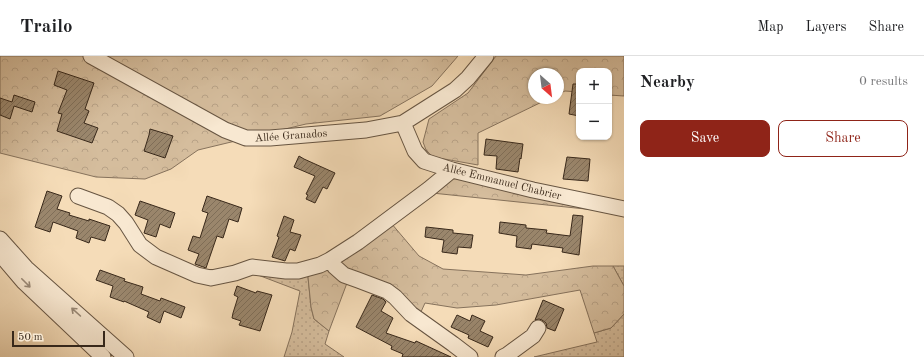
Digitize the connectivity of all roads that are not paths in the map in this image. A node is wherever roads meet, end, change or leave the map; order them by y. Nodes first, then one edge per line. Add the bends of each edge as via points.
1 (91, 56) edge
2 (486, 56) edge
3 (402, 123) junction
4 (452, 170) junction
5 (78, 196) dead end
6 (624, 209) edge
7 (0, 239) edge
8 (0, 254) edge
9 (330, 260) junction
10 (538, 328) dead end
11 (103, 357) edge
12 (126, 357) edge
13 (470, 357) edge
14 (503, 357) edge

1 - 3 street, Allée Granados via 225,130 246,138 366,130
2 - 3 street, Allée Granados via 455,90
3 - 4 street, Allée Emmanuel Chabrier via 415,151 424,161
4 - 6 street, Allée Emmanuel Chabrier
4 - 9 street via 423,194
5 - 9 street via 108,207 118,214 140,244 156,257 197,275 211,278 252,267 298,271
12 -> 7 street via 26,268
8 -> 11 street via 23,281
9 - 13 street via 344,275 387,291 411,314
10 - 14 street via 533,336

